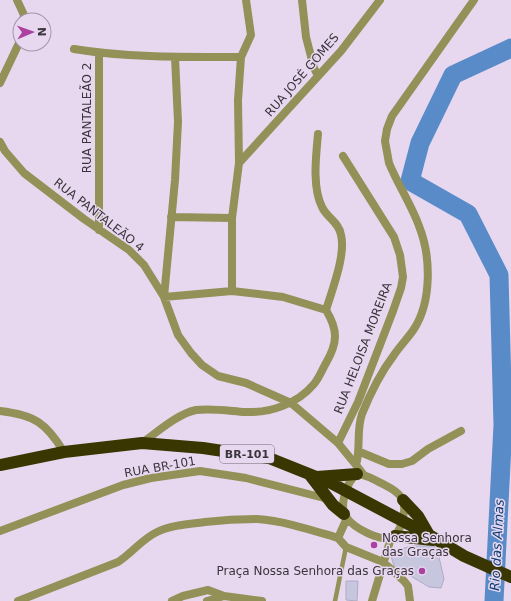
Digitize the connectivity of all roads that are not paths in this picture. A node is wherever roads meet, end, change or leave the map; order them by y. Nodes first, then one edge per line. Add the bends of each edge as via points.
1 (17, 0) edge
2 (246, 0) edge
3 (302, 0) edge
4 (380, 0) edge
5 (474, 0) edge
6 (23, 12) edge
7 (74, 49) dead end
8 (15, 52) edge
9 (99, 53) junction
10 (175, 57) junction
11 (241, 57) junction
12 (318, 76) junction
13 (0, 83) edge
14 (318, 134) dead end
15 (0, 142) edge
16 (343, 156) dead end
17 (239, 163) junction
18 (171, 217) junction
19 (232, 218) junction
20 (99, 230) junction
21 (232, 291) junction
22 (164, 297) junction
23 (326, 310) junction
24 (291, 403) junction
25 (0, 411) edge
26 (461, 431) dead end
27 (142, 443) junction
28 (338, 443) junction
29 (64, 452) junction
30 (360, 452) junction
31 (0, 464) edge
32 (358, 471) junction
33 (313, 475) junction
34 (346, 491) junction
35 (329, 499) junction
36 (403, 500) junction
37 (346, 516) junction
38 (402, 521) junction
39 (0, 531) edge
40 (393, 537) junction
41 (338, 538) junction
42 (433, 538) junction
43 (346, 547) junction
44 (383, 562) junction
45 (511, 577) edge
46 (224, 596) junction
47 (18, 601) edge
48 (172, 601) edge
49 (207, 601) edge
50 (262, 601) edge
51 (335, 601) edge
52 (372, 601) edge
53 (410, 601) edge

1 - 6 street
2 - 11 street via 251,36
3 - 12 street via 306,36
4 - 12 street, RUA JOSÉ GOMES via 341,51
5 - 30 street via 403,99 387,128 386,152 389,163 422,236 427,260 427,285 418,322 387,365 362,415 359,428
7 - 9 street
8 - 13 street
9 - 10 street
9 - 20 street, RUA PANTALEÃO 2
10 - 11 street
10 - 18 street via 178,122
11 - 17 street via 238,100
12 - 17 street, RUA JOSÉ GOMES
14 - 23 street via 316,185 322,208 337,225 342,241
15 - 20 street, RUA PANTALEÃO 4 via 24,172
16 - 28 street, RUA HELOISA MOREIRA via 394,237 400,255 402,277 393,311 358,402
17 - 19 street
18 - 19 street
18 - 22 street
19 - 21 street
20 - 22 street, RUA PANTALEÃO 4 via 139,260
21 - 22 street
21 - 23 street via 283,297
22 - 24 street via 178,335 202,365 218,376 252,385
23 - 24 street via 336,334 331,354 314,384
24 - 27 street via 274,409 248,412 196,410 183,415
24 - 28 street
25 - 29 street via 41,422 52,433
26 - 30 street via 412,461 402,464 389,464
27 - 29 highway, BR-101
27 - 33 highway, BR-101 via 252,454
28 - 32 street
29 - 31 highway, BR-101
30 - 32 street
32 - 33 highway
32 - 34 street via 349,482
32 - 36 street via 393,489
33 - 34 highway, BR-101
33 - 35 highway
34 - 37 street via 343,506
34 - 38 highway, BR-101
35 - 37 highway
35 - 39 street, RUA BR-101 via 246,478 200,471 123,485
36 - 38 street via 405,504
36 - 42 highway
37 - 40 street via 367,532 377,536
37 - 41 street
38 - 40 street
38 - 42 highway, BR-101
40 - 42 highway
40 - 44 street
41 - 43 street
41 - 47 street via 288,524 259,520 240,519 188,524 158,532 146,538 126,557
42 - 45 highway, BR-101 via 464,556
43 - 44 street
43 - 51 lane
44 - 52 street
44 - 53 street via 408,586
46 - 48 street via 208,590
46 - 49 street
46 - 50 street

